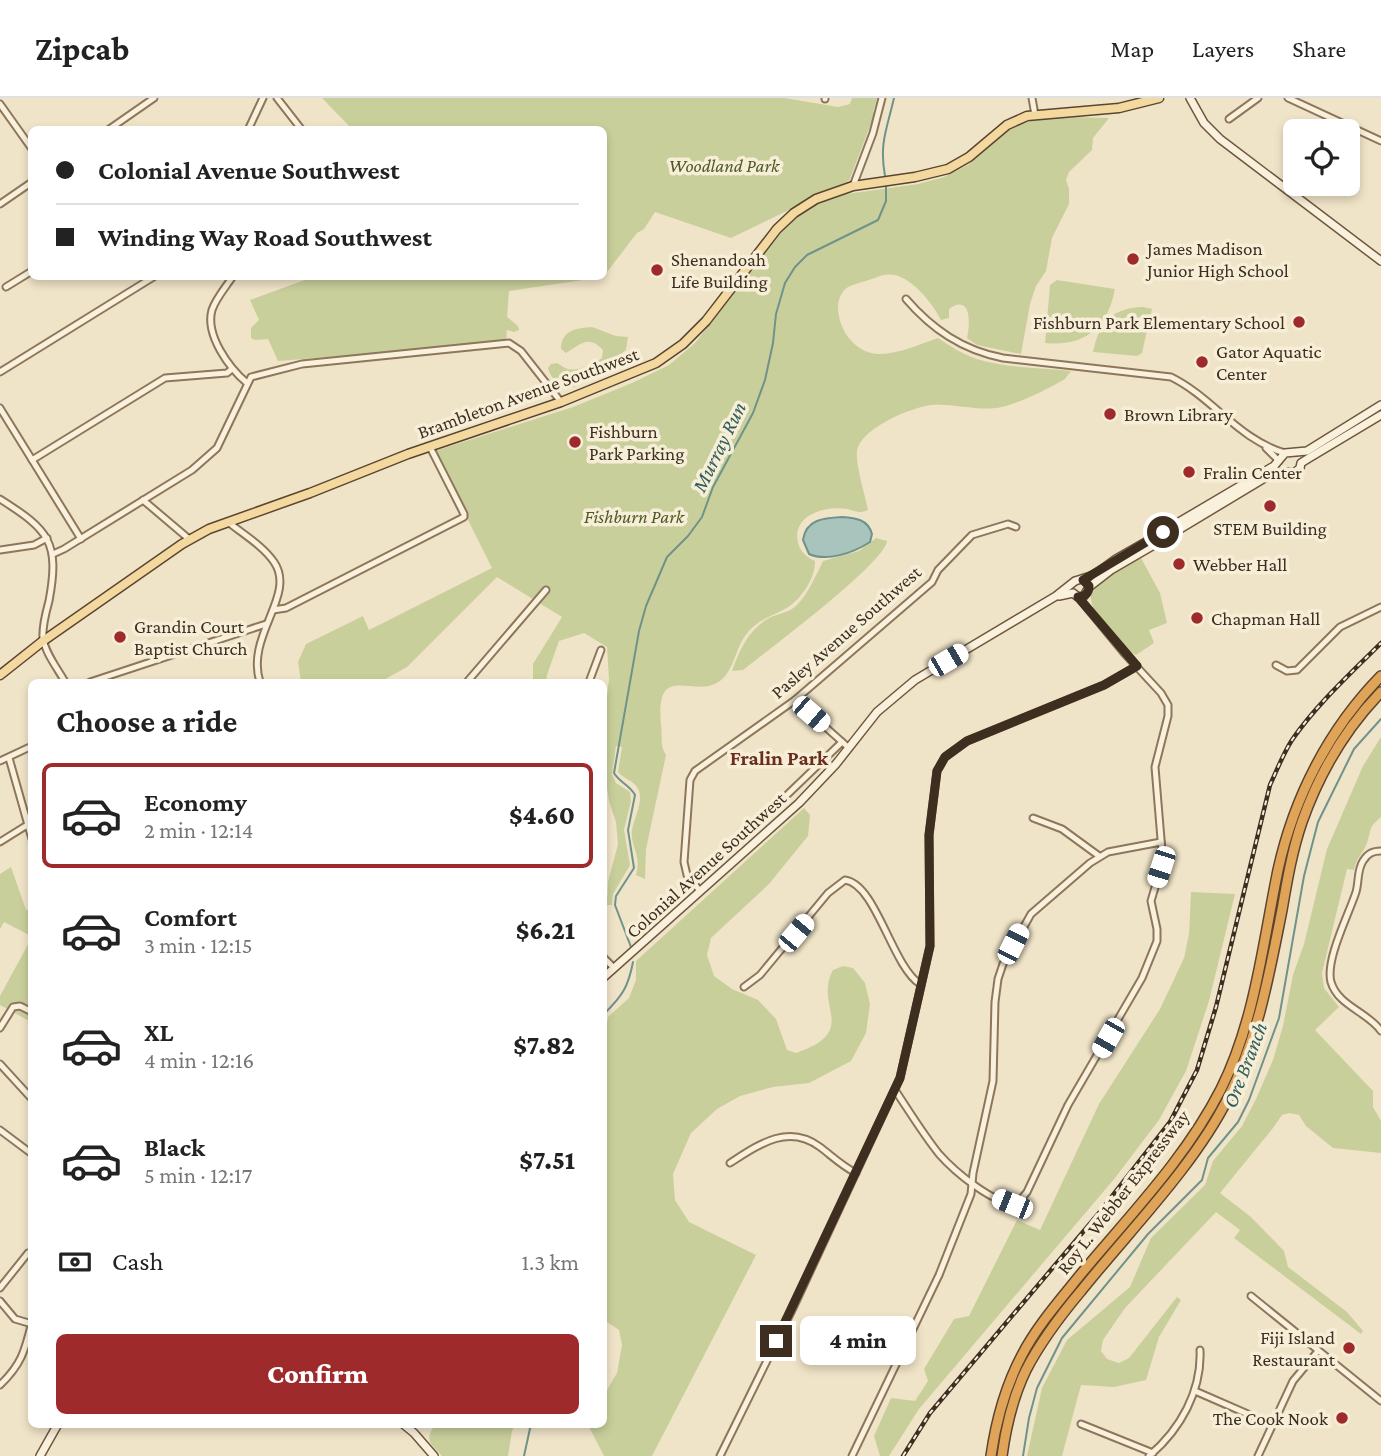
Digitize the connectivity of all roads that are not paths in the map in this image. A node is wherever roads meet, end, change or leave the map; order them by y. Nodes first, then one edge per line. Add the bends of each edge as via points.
1 (154, 98) edge
2 (263, 98) edge
3 (277, 98) edge
4 (883, 98) edge
5 (1032, 98) edge
6 (1159, 98) edge
7 (1190, 98) edge
8 (1258, 98) edge
9 (1288, 98) edge
10 (0, 104) edge
11 (1035, 115) junction
12 (1229, 120) dead end
13 (117, 123) junction
14 (113, 126) edge
15 (119, 126) edge
16 (250, 126) edge
17 (299, 126) edge
18 (1381, 141) edge
19 (28, 143) edge
20 (28, 185) edge
21 (853, 186) junction
22 (0, 204) edge
23 (1381, 261) edge
24 (28, 273) edge
25 (149, 280) edge
26 (230, 280) edge
27 (6, 287) dead end
28 (906, 299) dead end
29 (232, 369) junction
30 (0, 372) edge
31 (247, 383) junction
32 (561, 402) junction
33 (1381, 405) edge
34 (0, 408) edge
35 (1381, 415) edge
36 (1264, 445) junction
37 (430, 447) junction
38 (1284, 453) junction
39 (1296, 453) junction
40 (33, 460) junction
41 (1279, 462) junction
42 (1301, 463) junction
43 (1283, 472) junction
44 (0, 499) edge
45 (143, 500) junction
46 (228, 522) junction
47 (1016, 527) dead end
48 (1167, 533) junction
49 (47, 538) junction
50 (81, 539) junction
51 (189, 539) junction
52 (0, 550) edge
53 (53, 554) junction
54 (1083, 580) junction
55 (546, 590) dead end
56 (1089, 590) junction
57 (1074, 592) junction
58 (1381, 607) edge
59 (273, 610) junction
60 (1090, 611) junction
61 (266, 624) junction
62 (43, 641) junction
63 (601, 650) dead end
64 (1276, 665) dead end
65 (1137, 666) junction
66 (0, 675) edge
67 (1381, 676) edge
68 (63, 679) edge
69 (99, 679) edge
70 (259, 679) edge
71 (470, 679) edge
72 (590, 679) edge
73 (1381, 692) edge
74 (795, 701) junction
75 (846, 745) junction
76 (28, 748) edge
77 (9, 758) junction
78 (0, 761) edge
79 (1033, 818) dead end
80 (28, 820) edge
81 (28, 824) edge
82 (0, 842) edge
83 (1161, 842) junction
84 (1381, 851) edge
85 (1099, 856) junction
86 (691, 881) junction
87 (700, 891) junction
88 (607, 961) edge
89 (614, 968) junction
90 (607, 974) edge
91 (920, 984) junction
92 (744, 987) dead end
93 (28, 1011) edge
94 (0, 1028) edge
95 (1380, 1029) edge
96 (1, 1064) edge
97 (895, 1090) junction
98 (28, 1094) edge
99 (0, 1130) edge
100 (28, 1151) edge
101 (730, 1163) dead end
102 (856, 1173) junction
103 (972, 1183) junction
104 (27, 1253) dead end
105 (1, 1284) edge
106 (1251, 1296) dead end
107 (0, 1301) edge
108 (28, 1323) edge
109 (28, 1338) edge
110 (1200, 1350) dead end
111 (1318, 1350) junction
112 (0, 1385) edge
113 (1195, 1391) junction
114 (1381, 1401) edge
115 (1081, 1424) dead end
116 (1273, 1425) junction
117 (56, 1428) edge
118 (408, 1428) edge
119 (1151, 1455) edge
120 (40, 1456) edge
121 (434, 1456) edge
122 (720, 1456) edge
123 (852, 1456) edge
124 (991, 1456) edge
125 (1002, 1456) edge
126 (1258, 1456) edge

1 - 13 street
2 - 16 street
3 - 17 street
4 - 21 street
5 - 11 street
6 - 11 main road, Brambleton Avenue Southwest via 1119,108
7 - 23 main road via 1220,139
8 - 12 street
9 - 18 street
10 - 19 street
11 - 21 main road, Brambleton Avenue Southwest via 1007,125 969,158 948,169
13 - 14 street
13 - 15 street
20 - 22 street
21 - 32 main road, Brambleton Avenue Southwest via 816,199 786,220 706,321 677,349 648,367
24 - 27 street
25 - 30 street
26 - 29 street via 211,316
28 - 36 street via 936,329 979,352 1171,377
29 - 31 street
29 - 40 street via 165,378
31 - 32 street via 256,375 293,366 506,343 519,348
31 - 45 street via 217,448 192,470
32 - 37 main road, Brambleton Avenue Southwest
33 - 39 main road via 1310,450
34 - 40 street
35 - 42 main road
36 - 38 street
36 - 41 street
37 - 46 main road, Brambleton Avenue Southwest
37 - 59 street via 465,515 286,608
38 - 39 main road
38 - 41 main road
39 - 42 main road
40 - 50 street
41 - 43 main road
41 - 48 main road
42 - 43 main road via 1294,473
43 - 48 main road
44 - 49 street via 33,521
45 - 50 street
45 - 51 street
46 - 51 main road, Brambleton Avenue Southwest
46 - 59 street via 276,565 280,586
47 - 74 street, Pasley Avenue Southwest via 999,526 968,538 932,582
48 - 54 main road
48 - 56 main road
49 - 52 street via 34,545
49 - 53 street
50 - 53 street
51 - 62 main road, Brambleton Avenue Southwest
53 - 62 street
54 - 56 main road
54 - 57 main road via 1077,580
55 - 71 street
56 - 57 main road via 1084,596
56 - 60 street
57 - 60 street
57 - 75 main road, Colonial Avenue Southwest via 1056,596 915,680
58 - 64 street via 1339,627 1297,670
59 - 61 street
60 - 65 street
61 - 69 street
61 - 70 street via 257,655
62 - 66 main road, Brambleton Avenue Southwest
62 - 68 street
63 - 72 street
65 - 83 street via 1161,693 1169,710 1155,767
65 - 91 street via 1104,685 967,741 942,760 929,835 930,946
67 - 124 highway, Roy L. Webber Expressway via 1331,740 1299,802 1279,868 1245,1029 1222,1087 1180,1154 1029,1343 1005,1395
73 - 125 highway, Roy L. Webber Expressway via 1332,758 1302,822 1257,1024 1227,1101 1191,1157 1044,1338 1015,1397
74 - 75 street
74 - 86 street, Pasley Avenue Southwest via 692,775 684,853
75 - 86 street
75 - 87 main road, Colonial Avenue Southwest via 824,778
76 - 77 street
77 - 78 street
77 - 80 street
79 - 85 street via 1073,835
81 - 82 street
83 - 85 street
83 - 103 street via 1161,867 1151,901 1156,948 1068,1105 1027,1192 1021,1202 1012,1204
84 - 95 street via 1371,852 1361,864 1330,974 1340,998
85 - 103 street via 1031,914 1000,971 993,1082
86 - 87 street
87 - 89 main road, Colonial Avenue Southwest
88 - 89 street
89 - 90 main road, Colonial Avenue Southwest
91 - 92 street via 908,974 860,889 845,880
91 - 97 street
93 - 94 street via 13,1007
96 - 98 street
97 - 102 street
97 - 103 street via 937,1151
99 - 100 street
101 - 102 street via 766,1140 793,1136 818,1145
102 - 122 street
103 - 123 street via 939,1275
104 - 105 street
106 - 111 street
107 - 108 street via 15,1319
109 - 112 street via 25,1352
110 - 113 street
111 - 114 street
111 - 116 street via 1293,1381
113 - 116 street
113 - 119 street via 1177,1425
115 - 119 street
116 - 126 street
117 - 120 main road
118 - 121 main road

